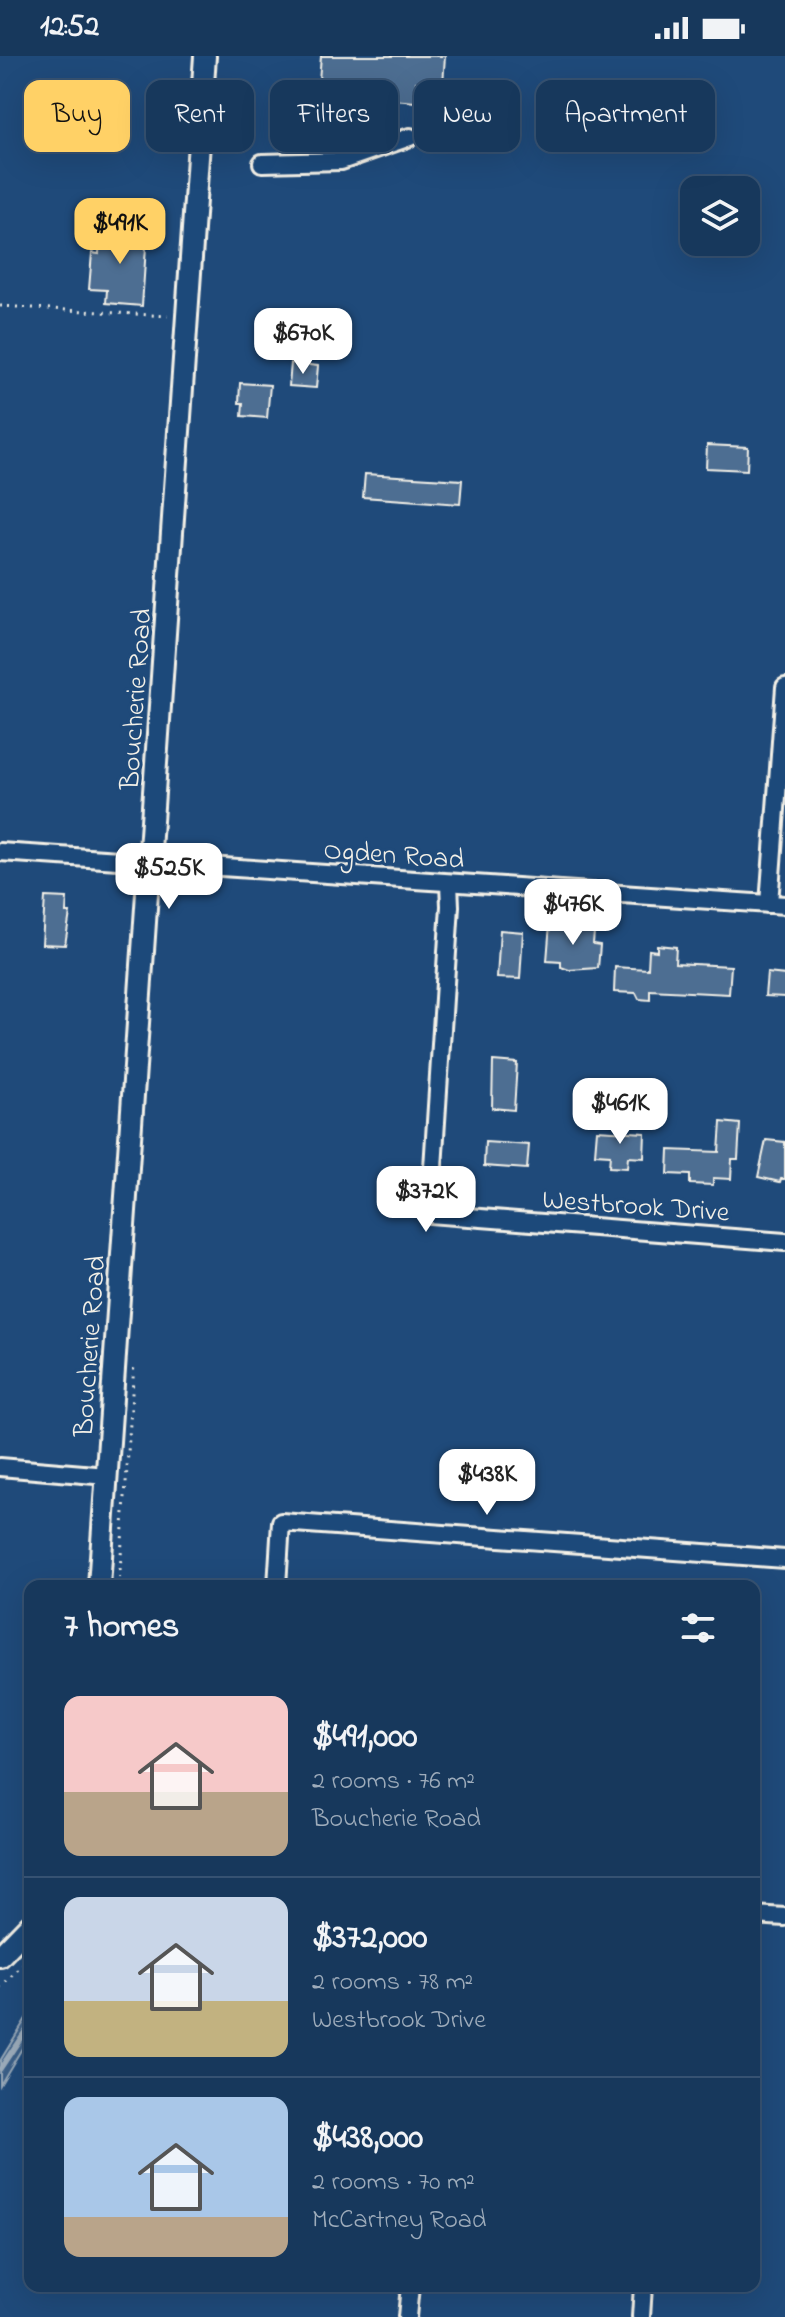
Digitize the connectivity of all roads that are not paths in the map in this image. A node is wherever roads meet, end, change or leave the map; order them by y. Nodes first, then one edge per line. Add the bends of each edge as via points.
1 (205, 56) edge
2 (410, 137) dead end
3 (262, 163) dead end
4 (785, 687) edge
5 (0, 852) edge
6 (150, 861) junction
7 (449, 883) junction
8 (777, 904) edge
9 (785, 1242) edge
10 (0, 1467) edge
11 (107, 1476) junction
12 (785, 1559) edge
13 (99, 1580) edge
14 (277, 1580) edge
15 (760, 1915) edge
16 (785, 1917) edge
17 (24, 1931) edge
18 (0, 1956) edge
19 (409, 2292) edge
20 (643, 2292) edge
21 (407, 2317) edge
22 (641, 2317) edge

1 - 6 main road, Boucherie Road
2 - 3 street via 341,161
4 - 8 street
5 - 6 street, Ogden Road
6 - 7 street, Ogden Road
6 - 11 main road, Boucherie Road
7 - 8 street, Ogden Road
7 - 9 street, Westbrook Drive via 430,1214
10 - 11 street
11 - 13 main road, Boucherie Road
12 - 14 street via 281,1522
15 - 16 street
17 - 18 main road
19 - 21 street
20 - 22 street

